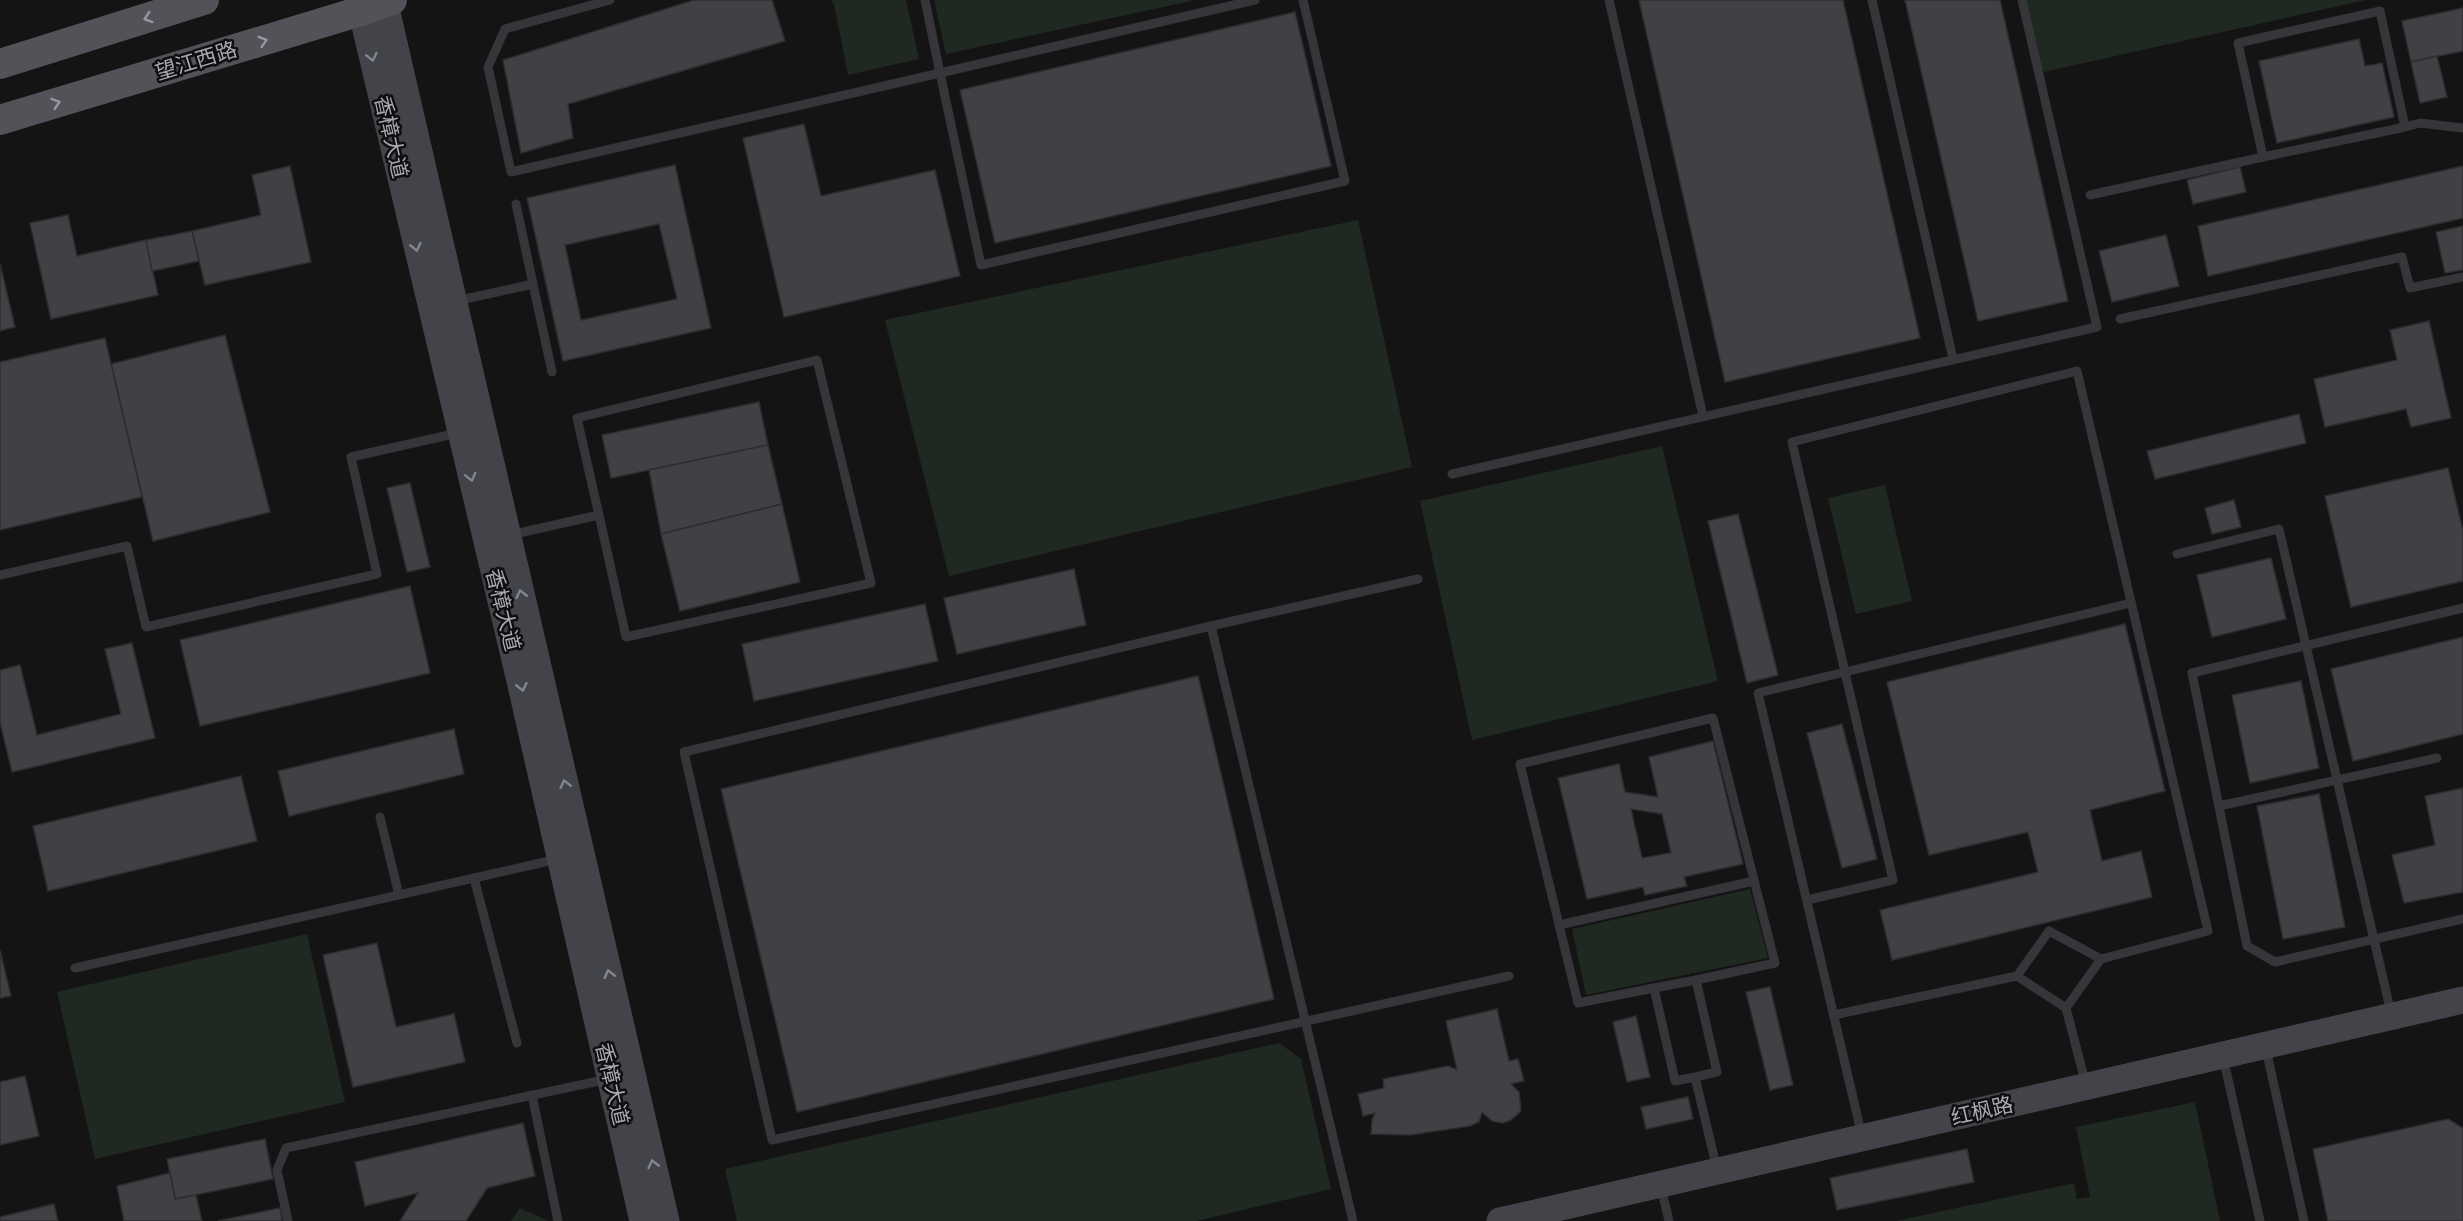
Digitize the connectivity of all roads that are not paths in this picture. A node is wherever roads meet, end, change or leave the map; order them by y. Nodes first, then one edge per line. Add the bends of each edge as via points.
1 (204, 0) edge
2 (610, 0) edge
3 (925, 0) edge
4 (1255, 0) edge
5 (1303, 0) edge
6 (1609, 0) edge
7 (1872, 0) edge
8 (2022, 0) edge
9 (376, 3) edge
10 (1214, 5) edge
11 (0, 64) edge
12 (940, 74) junction
13 (0, 120) edge
14 (2405, 127) junction
15 (2463, 128) edge
16 (2263, 157) junction
17 (2090, 195) dead end
18 (516, 204) dead end
19 (2463, 277) edge
20 (533, 284) junction
21 (454, 301) junction
22 (2120, 319) dead end
23 (1953, 359) junction
24 (552, 372) dead end
25 (1703, 416) junction
26 (460, 432) junction
27 (1452, 474) dead end
28 (599, 515) junction
29 (508, 536) junction
30 (2178, 554) dead end
31 (0, 575) edge
32 (1418, 579) dead end
33 (2132, 603) junction
34 (2463, 609) edge
35 (1211, 626) junction
36 (2306, 646) junction
37 (1845, 672) junction
38 (2437, 758) dead end
39 (2337, 780) junction
40 (2219, 807) junction
41 (380, 817) dead end
42 (561, 859) junction
43 (474, 878) junction
44 (1754, 880) junction
45 (399, 895) junction
46 (1807, 900) junction
47 (2463, 919) edge
48 (1559, 925) junction
49 (2374, 939) junction
50 (2101, 959) junction
51 (75, 968) dead end
52 (1509, 976) dead end
53 (2017, 976) junction
54 (1696, 980) junction
55 (1654, 988) junction
56 (2463, 1000) edge
57 (2066, 1008) junction
58 (1834, 1015) junction
59 (2392, 1017) junction
60 (1305, 1022) junction
61 (517, 1043) dead end
62 (2265, 1047) junction
63 (2223, 1056) junction
64 (1695, 1077) junction
65 (611, 1079) junction
66 (2086, 1088) junction
67 (532, 1095) junction
68 (1863, 1138) junction
69 (1718, 1172) junction
70 (1661, 1184) junction
71 (288, 1221) edge
72 (558, 1221) edge
73 (643, 1221) edge
74 (666, 1221) edge
75 (1353, 1221) edge
76 (1500, 1221) edge
77 (1669, 1221) edge
78 (2260, 1221) edge
79 (2304, 1221) edge

1 -> 11 main road
2 - 12 lane via 505,29 488,67 511,172
3 - 12 lane
4 - 10 lane
5 - 12 lane via 1345,181 981,265
6 - 25 lane
7 - 23 lane
8 - 23 lane via 2097,327
13 -> 9 main road, 望江西路
9 - 21 main road, 香樟大道
9 -> 26 main road, 香樟大道
10 - 12 lane
14 - 15 lane via 2420,123
14 - 16 lane
14 - 16 lane via 2380,11 2238,43
16 - 17 lane
18 - 20 lane
19 - 22 lane via 2410,288 2402,257
20 - 21 lane
20 - 24 lane
21 - 29 main road, 香樟大道
23 - 25 lane
25 - 27 lane
26 - 31 lane via 351,457 377,574 146,627 128,546
26 -> 42 main road, 香樟大道
28 - 28 lane via 626,638 871,583 817,360 577,418
28 - 29 lane
74 -> 29 main road, 香樟大道
30 - 36 lane via 2279,530
32 - 35 lane
33 - 37 lane
33 - 37 lane via 2077,371 1792,442
33 - 50 lane via 2208,931
34 - 36 lane
35 - 60 lane
35 - 60 lane via 684,752 772,1140
36 - 39 lane
36 - 40 lane via 2192,673
37 - 46 lane via 1893,880
37 - 46 lane via 1758,693
38 - 39 lane
39 - 40 lane
39 - 49 lane
40 - 49 lane via 2247,946 2275,962
41 - 45 lane
42 - 43 lane
42 - 65 main road, 香樟大道
43 - 45 lane
43 - 61 lane
44 - 48 lane
44 - 48 lane via 1713,718 1520,764
44 - 54 lane via 1775,963
45 - 51 lane
46 - 58 lane
47 - 49 lane
48 - 55 lane via 1578,1003
49 - 59 lane
50 - 53 lane via 2049,931
50 - 57 lane
52 - 60 lane
53 - 57 lane
53 - 58 lane
54 - 55 lane
54 - 64 lane via 1717,1072
55 - 64 lane via 1675,1081
56 - 59 main road, 红枫路
57 - 66 lane
58 - 68 lane
59 - 62 main road, 红枫路
60 - 75 lane
62 - 63 main road, 红枫路
62 - 79 lane
63 - 66 main road, 红枫路
63 - 78 lane
64 - 69 lane
65 - 67 lane
65 - 73 main road, 香樟大道
66 - 68 main road, 红枫路
67 - 71 lane via 286,1148 277,1170
67 - 72 lane
68 - 69 main road, 红枫路
69 - 70 main road, 红枫路
70 - 76 main road, 红枫路
70 - 77 lane

